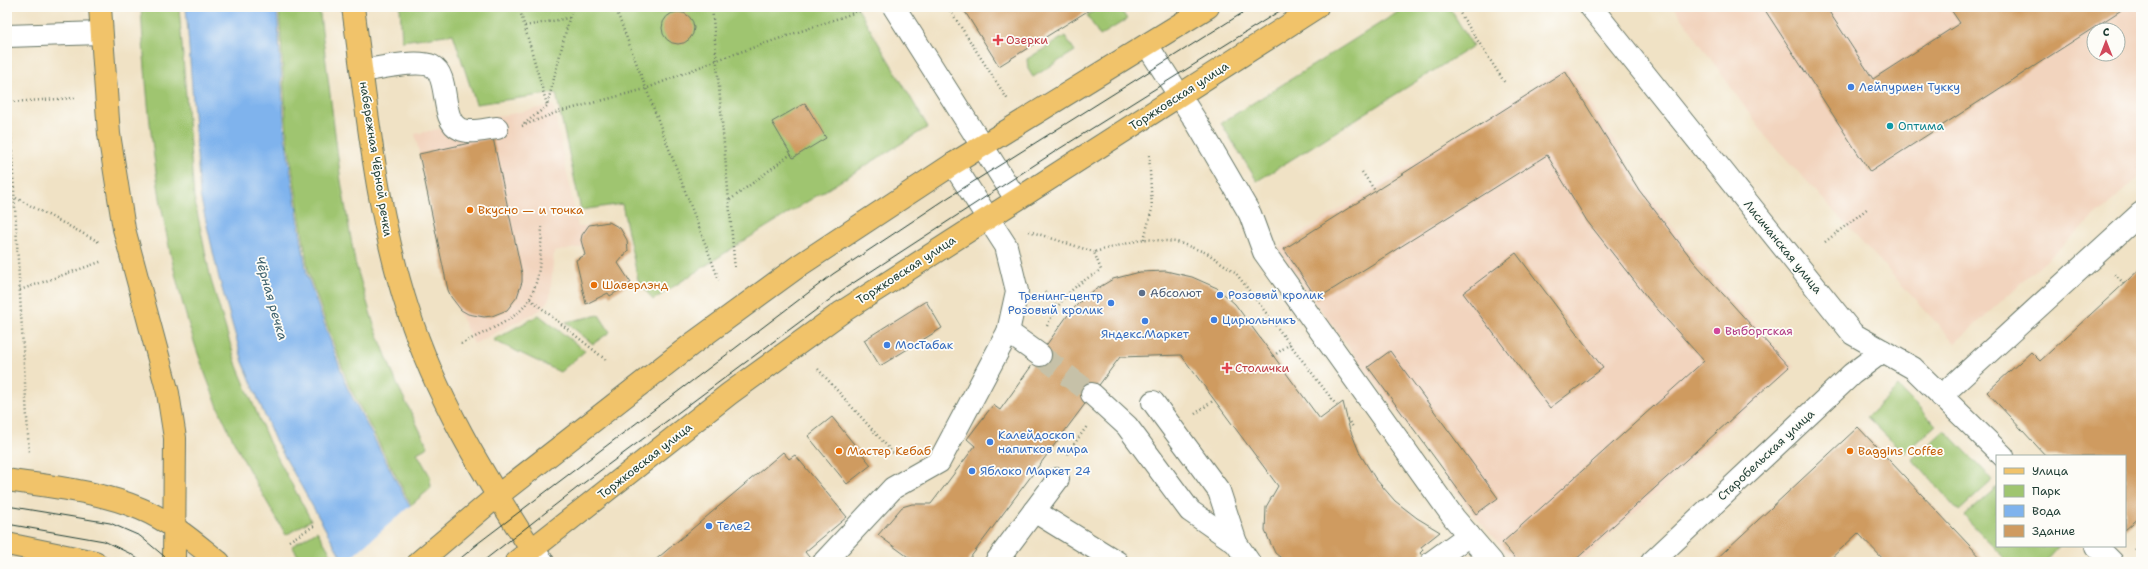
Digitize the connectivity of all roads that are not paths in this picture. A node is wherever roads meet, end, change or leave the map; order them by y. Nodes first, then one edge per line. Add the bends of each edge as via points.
1 (100, 7) edge
2 (353, 7) edge
3 (894, 7) edge
4 (1208, 7) edge
5 (1317, 7) edge
6 (1591, 7) edge
7 (101, 33) junction
8 (7, 36) edge
9 (1147, 45) junction
10 (362, 71) junction
11 (1180, 96) junction
12 (497, 128) dead end
13 (983, 146) junction
14 (953, 164) junction
15 (1016, 199) junction
16 (2141, 213) edge
17 (987, 218) junction
18 (1008, 332) junction
19 (1883, 351) junction
20 (1040, 355) tunnel mouth
21 (1941, 396) junction
22 (1098, 399) tunnel mouth
23 (1153, 402) dead end
24 (2002, 455) edge
25 (1058, 479) road end
26 (7, 480) edge
27 (497, 496) junction
28 (1034, 511) junction
29 (174, 528) junction
30 (1469, 535) junction
31 (1236, 543) junction
32 (7, 544) edge
33 (2097, 547) edge
34 (530, 558) edge
35 (95, 562) edge
36 (174, 562) edge
37 (219, 562) edge
38 (419, 562) edge
39 (824, 562) edge
40 (996, 562) edge
41 (1117, 562) edge
42 (1250, 562) edge
43 (1432, 562) edge
44 (1492, 562) edge
45 (1652, 562) edge
46 (2112, 562) edge

1 - 7 main road
2 - 10 main road, набережная Чёрной речки
3 - 13 street
4 - 9 main road
5 - 11 main road, Торжковская улица
6 - 19 street, Лисичанская улица via 1853,334
7 - 8 street
7 - 29 main road via 109,134 124,229 168,393 176,464
9 - 11 street
9 - 13 main road
10 - 12 street via 416,64 433,67 440,73 449,116 459,129 469,131
10 - 27 main road, набережная Чёрной речки via 380,200 394,266 408,312 445,399
11 - 15 main road, Торжковская улица
11 - 30 street via 1250,214 1264,252 1454,518
13 - 14 main road
13 - 15 street
14 - 17 street
14 - 27 main road via 794,270 692,344
15 - 17 main road, Торжковская улица
16 - 21 street
17 - 18 street via 1006,246 1017,291
17 - 34 main road, Торжковская улица via 842,312 729,394
18 - 20 street
18 - 39 street via 939,462 893,488
19 - 21 street, Лисичанская улица via 1913,368
19 - 45 street, Старобельская улица via 1852,374
21 - 24 street, Лисичанская улица
22 - 31 street via 1127,426 1190,511
23 - 31 street via 1219,491
25 - 28 street
26 - 29 main road via 108,498 142,509
27 - 34 main road, набережная Чёрной речки
27 - 38 main road
28 - 40 street
28 - 41 street
29 - 36 main road
29 - 37 main road
30 - 43 street
30 - 44 street
31 - 42 street
32 - 35 main road
33 - 46 street

